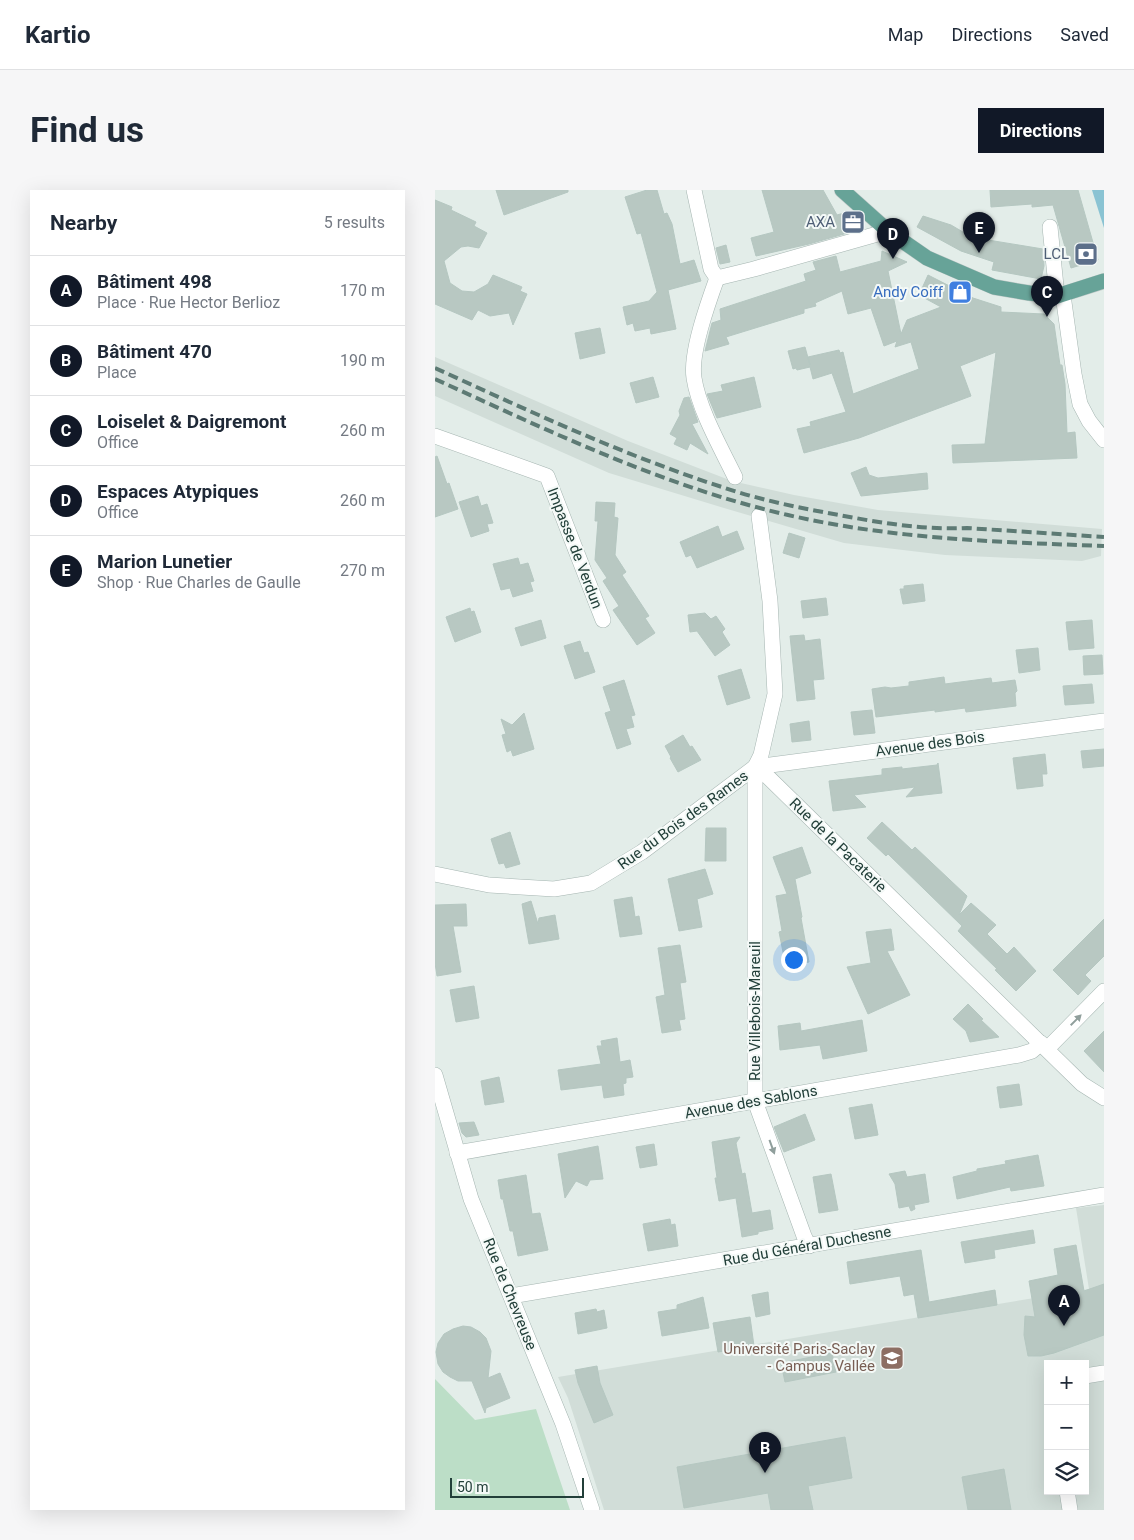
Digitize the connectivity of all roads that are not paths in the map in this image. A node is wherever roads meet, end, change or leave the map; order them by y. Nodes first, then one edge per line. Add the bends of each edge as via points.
1 (694, 190) edge
2 (842, 190) edge
3 (1050, 226) dead end
4 (887, 231) junction
5 (717, 278) junction
6 (1104, 281) edge
7 (1060, 295) junction
8 (435, 436) edge
9 (1104, 440) edge
10 (735, 477) dead end
11 (759, 516) dead end
12 (603, 620) dead end
13 (1104, 721) edge
14 (755, 767) junction
15 (435, 874) edge
16 (1104, 991) edge
17 (1044, 1046) junction
18 (435, 1074) edge
19 (1104, 1098) edge
20 (755, 1101) junction
21 (457, 1153) junction
22 (1104, 1195) edge
23 (809, 1246) junction
24 (511, 1296) junction
25 (1104, 1372) edge
26 (1089, 1375) edge
27 (1068, 1495) edge
28 (592, 1510) edge
29 (1070, 1510) edge

1 - 5 street via 711,269
2 - 4 main road
3 - 7 street
4 - 5 street
4 - 7 main road via 927,258 995,287
5 - 10 street via 696,347 694,378 703,409
6 - 7 main road
7 - 9 street via 1080,404
8 - 12 street, Impasse de Verdun via 547,476
11 - 14 street via 770,600 775,694 761,755
13 - 14 street, Avenue des Bois
14 - 15 street, Rue du Bois des Rames via 643,852 591,883 553,889 489,885
14 - 17 street, Rue de la Pacaterie
14 - 20 street, Rue Villebois-Mareuil
17 -> 16 street, Avenue des Sablons
17 - 19 street, Rue de la Pacaterie via 1082,1084
17 - 20 street, Avenue des Sablons via 1019,1055
18 - 21 street, Rue de Chevreuse
20 - 21 street, Avenue des Sablons
20 -> 23 street, Rue Villebois-Mareuil
21 - 24 street, Rue de Chevreuse via 471,1199
22 - 23 street, Rue du Général Duchesne
23 - 24 street, Rue du Général Duchesne
24 - 28 street, Rue de Chevreuse via 563,1424
25 - 26 street
27 - 29 street

